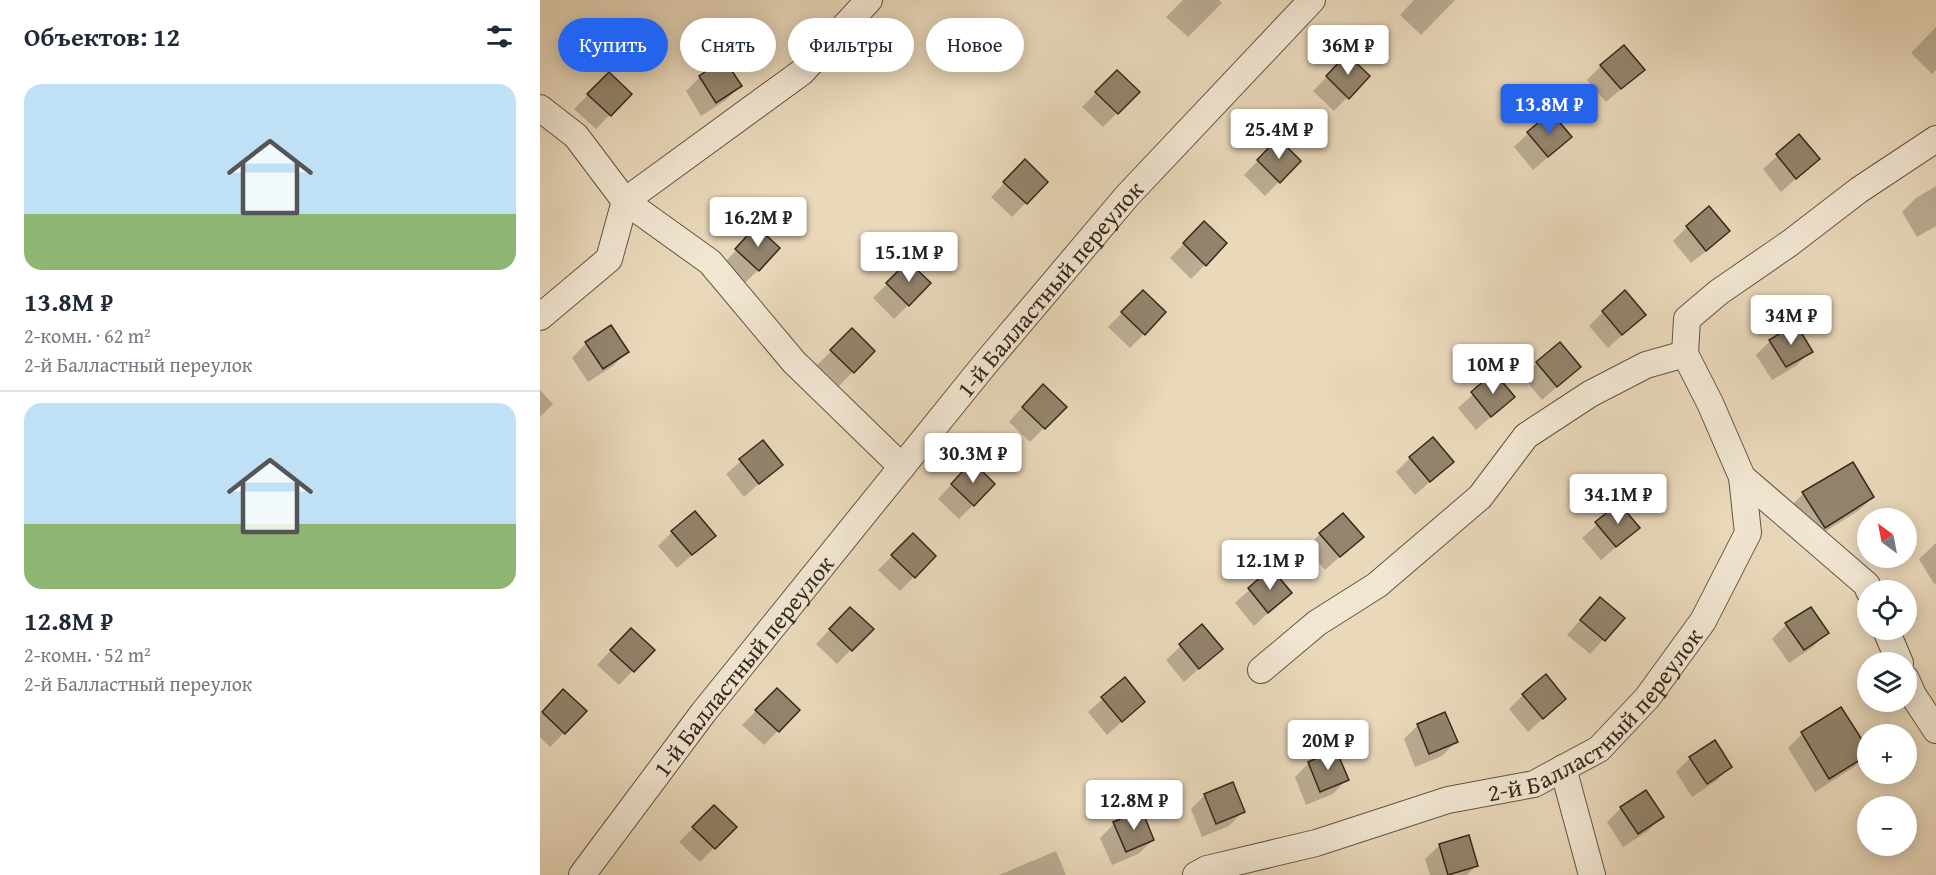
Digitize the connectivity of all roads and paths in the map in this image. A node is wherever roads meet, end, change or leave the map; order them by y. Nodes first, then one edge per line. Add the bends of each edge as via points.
1 (869, 0) edge
2 (1312, 0) edge
3 (540, 108) edge
4 (1936, 139) edge
5 (625, 201) junction
6 (540, 317) edge
7 (1685, 354) junction
8 (902, 467) junction
9 (1742, 477) junction
10 (1861, 580) edge
11 (1261, 670) dead end
12 (1917, 701) edge
13 (1936, 730) edge
14 (1563, 768) junction
15 (582, 875) edge
16 (1196, 875) edge
17 (1592, 875) edge

1 - 5 street via 802,72
2 - 8 street, 1-й Балластный переулок via 1127,196
3 - 5 street via 576,136
4 - 7 street via 1858,190 1695,312 1688,319
5 - 6 street via 609,259
5 - 8 street via 710,262 794,362
7 - 9 street, 2-й Балластный переулок
7 - 11 street via 1646,364 1590,394 1526,436 1480,497 1377,585 1317,623
8 - 15 street, 1-й Балластный переулок via 703,713
9 - 10 street
9 - 14 street, 2-й Балластный переулок via 1748,533 1703,621 1647,698 1599,749
12 - 13 street
14 - 16 street, 2-й Балластный переулок via 1534,784 1448,800 1317,843
14 - 17 street

